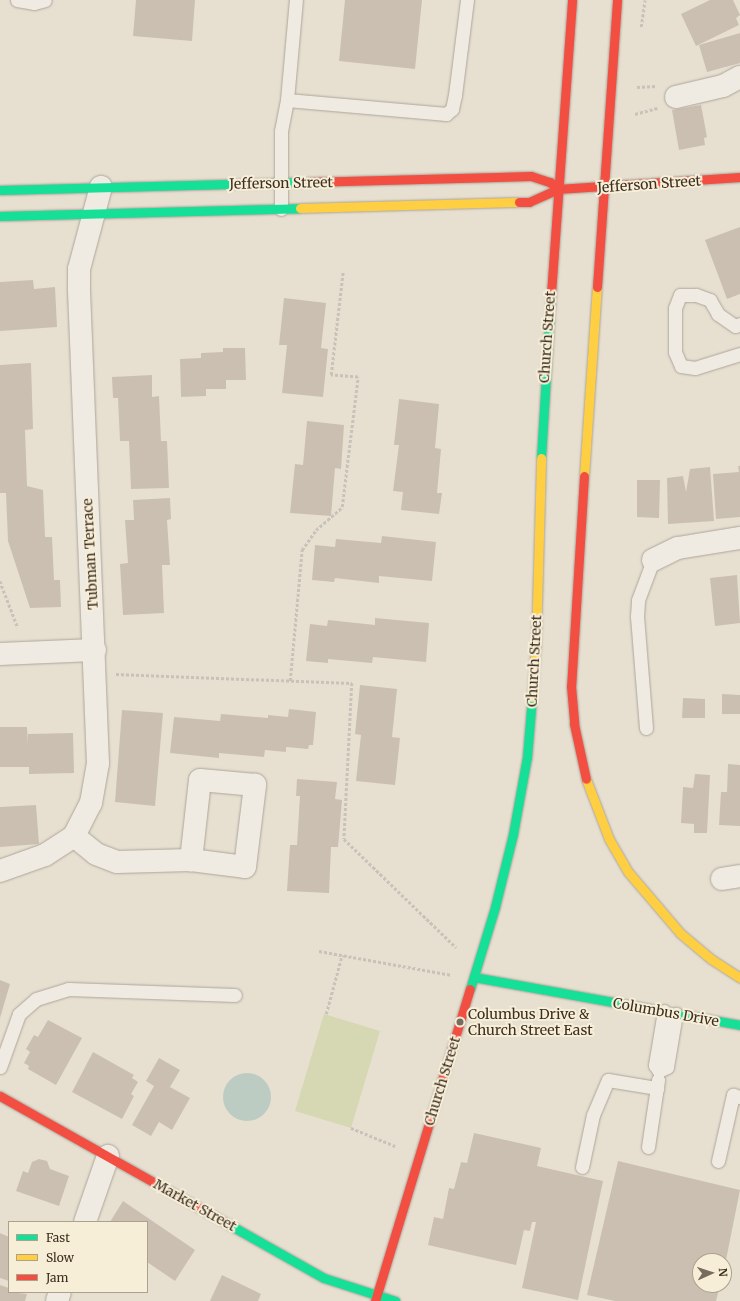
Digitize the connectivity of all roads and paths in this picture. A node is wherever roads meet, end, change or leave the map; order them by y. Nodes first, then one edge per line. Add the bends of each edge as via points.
1 (17, 0) edge
2 (45, 0) edge
3 (296, 0) edge
4 (467, 0) edge
5 (572, 0) edge
6 (617, 0) edge
7 (645, 0) edge
8 (641, 27) dead end
9 (740, 77) edge
10 (637, 87) dead end
11 (668, 96) junction
12 (287, 100) junction
13 (635, 114) dead end
14 (740, 177) edge
15 (280, 183) junction
16 (101, 187) junction
17 (605, 187) junction
18 (558, 189) junction
19 (0, 190) edge
20 (280, 209) junction
21 (93, 214) junction
22 (0, 216) edge
23 (343, 272) dead end
24 (740, 324) edge
25 (740, 354) edge
26 (740, 538) edge
27 (653, 560) joint
28 (0, 581) edge
29 (18, 628) dead end
30 (95, 650) junction
31 (0, 654) edge
32 (95, 673) junction
33 (290, 681) junction
34 (646, 728) dead end
35 (74, 836) junction
36 (191, 860) dead end
37 (0, 871) edge
38 (456, 947) dead end
39 (319, 951) dead end
40 (342, 955) junction
41 (448, 975) dead end
42 (474, 977) junction
43 (740, 978) edge
44 (235, 995) dead end
45 (670, 1013) junction
46 (326, 1014) dead end
47 (740, 1026) edge
48 (0, 1067) edge
49 (656, 1088) junction
50 (0, 1096) edge
51 (740, 1097) edge
52 (350, 1128) dead end
53 (395, 1146) dead end
54 (648, 1147) dead end
55 (108, 1156) junction
56 (718, 1161) dead end
57 (582, 1167) dead end
58 (85, 1221) edge
59 (376, 1298) edge
60 (395, 1301) edge

1 - 2 lane via 34,3
3 - 12 lane
4 - 12 lane via 456,95 452,109 446,114
5 - 18 main road, Church Street
6 - 17 main road
7 - 8 path
9 - 11 street via 723,86
10 - 11 path
11 - 13 path
12 - 15 lane via 281,131
14 - 17 main road, Jefferson Street
15 - 16 main road, Jefferson Street
15 - 18 main road, Jefferson Street via 531,176 550,182
15 - 20 lane
16 - 19 main road, Jefferson Street
16 - 21 street, Tubman Terrace
17 - 18 main road, Jefferson Street
17 - 43 main road via 574,626 572,706 577,744 591,795 609,839 637,884 667,919 701,951
18 - 20 main road, Jefferson Street via 529,202
18 - 42 main road, Church Street via 543,407 536,641 531,718 513,834
20 - 21 main road, Jefferson Street
21 - 22 main road, Jefferson Street
21 - 30 street, Tubman Terrace via 79,268 79,287
23 - 33 path via 331,375 358,377 342,507 316,530 302,550
24 - 25 lane via 735,326 718,314 710,300 696,295 680,294 675,308 675,352 681,366 695,368
26 - 27 street via 678,548
27 - 34 lane via 638,600 637,616
28 - 29 path
30 - 31 street
30 - 32 street, Tubman Terrace
32 - 33 path
32 - 35 street, Tubman Terrace via 98,764 91,803
33 - 38 path via 352,683 344,839
35 - 36 street via 96,854 117,862
35 - 37 street, Tubman Terrace via 45,855
39 - 40 path
40 - 41 path
40 - 46 path
42 - 45 main road, Columbus Drive
42 - 59 main road, Church Street
44 - 48 lane via 68,990 36,999 19,1014
45 - 47 main road, Columbus Drive
45 - 49 lane via 667,1067 659,1071
49 - 54 lane
49 - 57 lane via 608,1080 593,1115
50 - 55 main road, Market Street
51 - 56 lane via 733,1095
52 - 53 path
55 - 58 street
55 - 59 main road, Market Street via 324,1278
59 - 60 main road, Market Street

